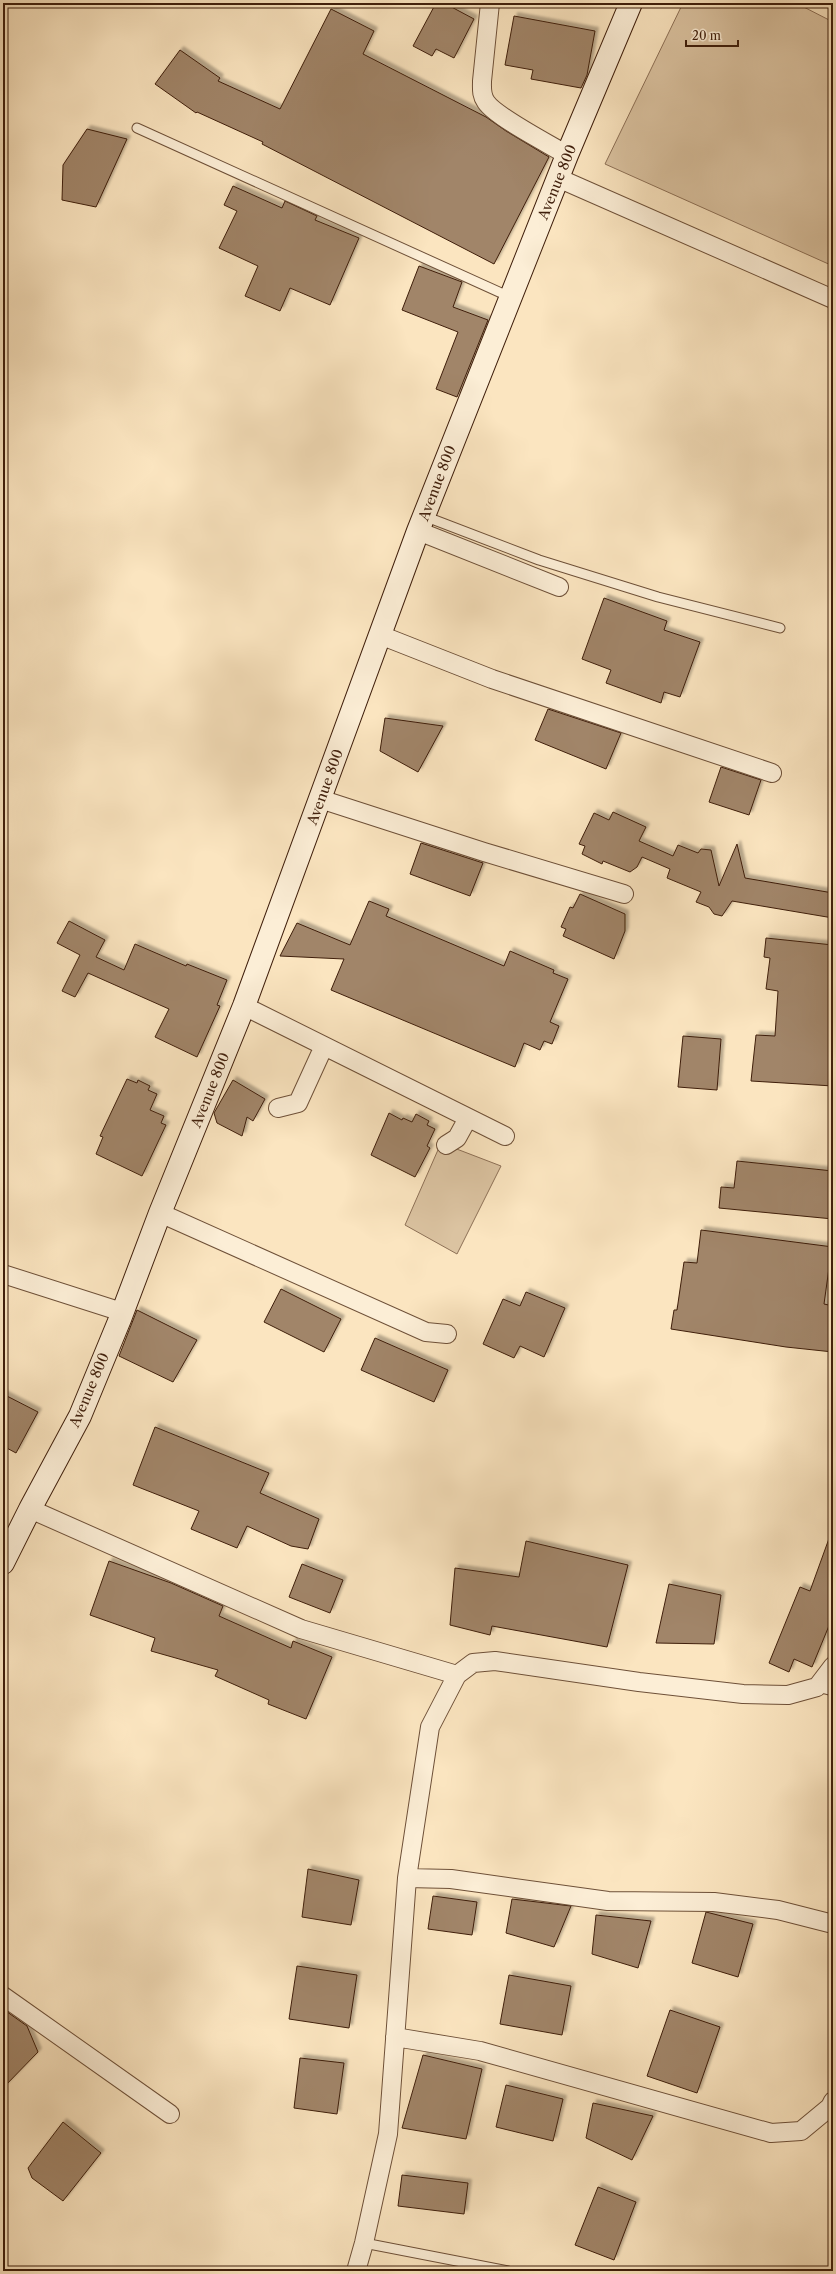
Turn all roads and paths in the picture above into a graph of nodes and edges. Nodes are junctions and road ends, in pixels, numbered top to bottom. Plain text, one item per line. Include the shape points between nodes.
1 (490, 3) edge
2 (631, 3) edge
3 (137, 128) dead end
4 (567, 155) junction
5 (558, 178) junction
6 (510, 297) junction
7 (833, 299) edge
8 (421, 524) junction
9 (559, 587) dead end
10 (780, 628) dead end
11 (380, 635) junction
12 (772, 773) dead end
13 (320, 799) junction
14 (624, 894) dead end
15 (244, 1006) junction
16 (324, 1046) junction
17 (278, 1108) dead end
18 (468, 1118) junction
19 (505, 1136) dead end
20 (446, 1145) dead end
21 (160, 1213) junction
22 (3, 1274) edge
23 (122, 1312) junction
24 (447, 1334) dead end
25 (30, 1508) junction
26 (4, 1559) edge
27 (833, 1666) edge
28 (457, 1675) junction
29 (825, 1689) edge
30 (407, 1878) junction
31 (833, 1924) edge
32 (3, 1996) edge
33 (395, 2037) junction
34 (833, 2101) edge
35 (170, 2114) dead end
36 (364, 2243) junction
37 (356, 2271) edge
38 (508, 2271) edge

1 - 4 street via 482,81 485,101 501,115
2 - 4 main road, Avenue 800
3 - 6 lane
4 - 5 main road, Avenue 800
5 - 6 main road, Avenue 800
5 - 7 street
6 - 8 main road, Avenue 800
8 - 9 street
8 - 10 lane via 658,598
8 - 11 main road, Avenue 800
11 - 12 street via 492,679
11 - 13 main road, Avenue 800
13 - 14 street
13 - 15 main road, Avenue 800
15 - 16 street
15 - 21 main road, Avenue 800
16 - 17 street via 298,1103
16 - 18 street
18 - 19 street
18 - 20 street via 457,1138
21 - 23 main road, Avenue 800
21 - 24 street via 426,1332
22 - 23 street
23 - 25 main road, Avenue 800 via 80,1416
25 - 26 main road, Avenue 800
25 - 28 street via 300,1630
27 - 29 street
28 - 29 street via 473,1664 495,1661 744,1694 788,1695
28 - 30 street via 430,1727
30 - 31 street via 451,1879 608,1901 714,1902 778,1910
30 - 33 street
32 - 35 street
33 - 34 street via 480,2051 771,2133 802,2131 830,2107
33 - 36 street via 388,2134
36 - 37 street
36 - 38 lane

